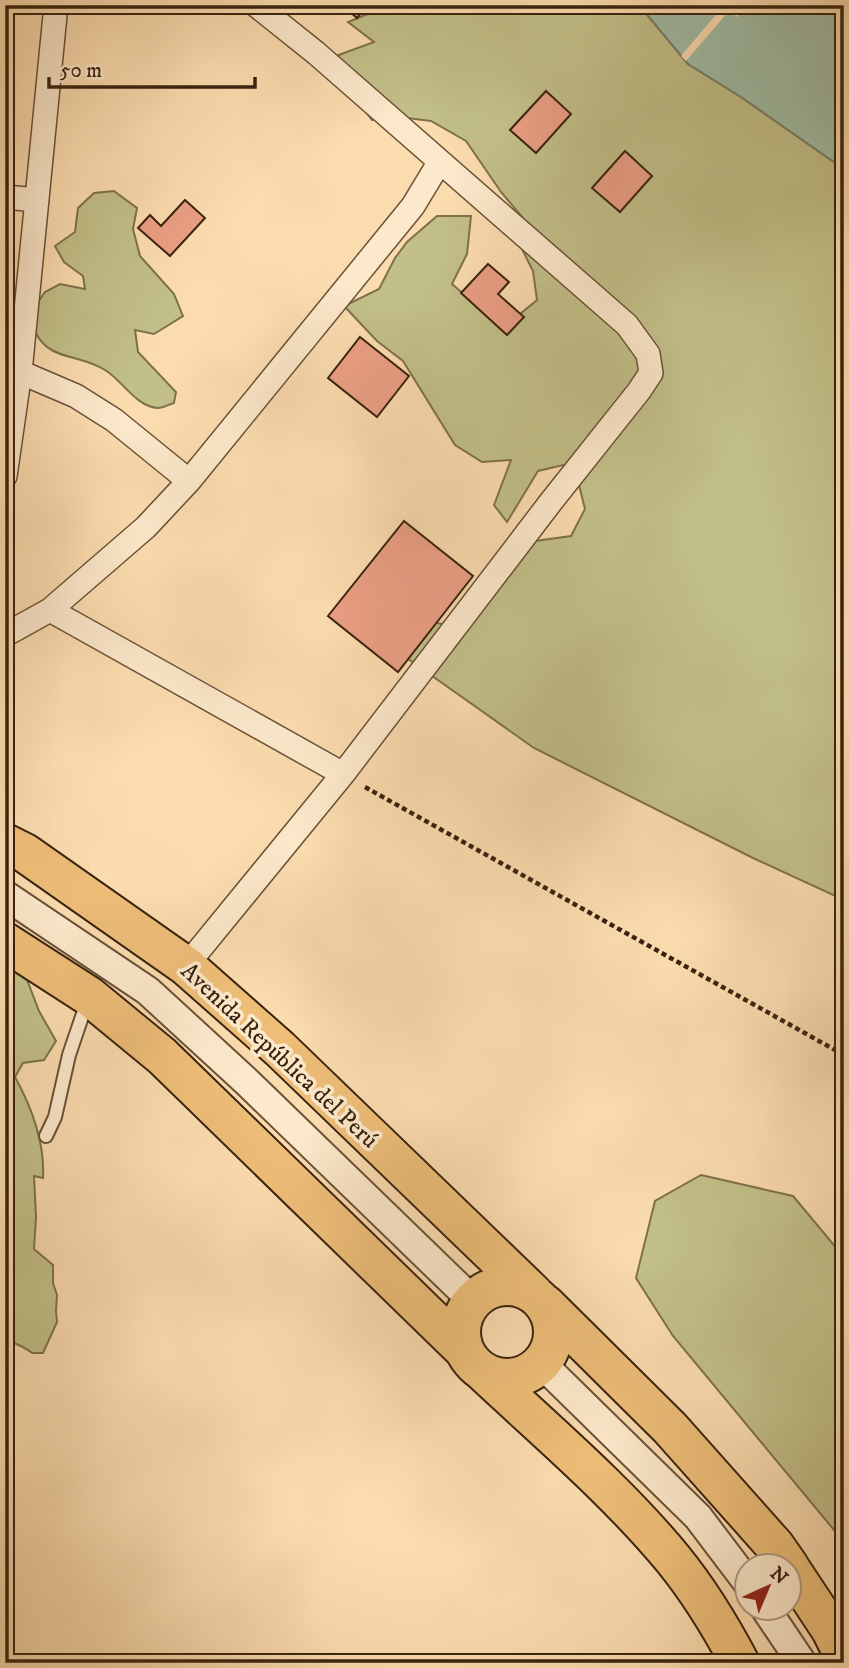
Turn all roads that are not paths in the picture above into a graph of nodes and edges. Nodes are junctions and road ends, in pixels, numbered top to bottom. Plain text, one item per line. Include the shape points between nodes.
1 (57, 5) edge
2 (256, 5) edge
3 (439, 163) junction
4 (5, 197) edge
5 (37, 200) junction
6 (20, 372) junction
7 (5, 476) edge
8 (189, 481) junction
9 (50, 610) junction
10 (5, 635) edge
11 (343, 774) junction
12 (5, 843) edge
13 (5, 895) edge
14 (5, 942) edge
15 (186, 966) junction
16 (89, 996) junction
17 (46, 1136) dead end
18 (539, 1299) junction
19 (473, 1301) junction
20 (473, 1361) junction
21 (542, 1364) junction
22 (779, 1552) edge
23 (734, 1565) edge
24 (804, 1590) edge
25 (774, 1622) edge
26 (844, 1656) edge
27 (740, 1663) edge
28 (802, 1663) edge

1 - 5 street
2 - 3 street
3 - 8 street via 413,206
3 - 11 street via 627,325 649,354 651,373
4 - 5 street
5 - 6 street
6 - 7 street
6 - 8 street via 76,396 114,420
8 - 9 street via 146,527
9 - 10 street
9 - 11 street
11 - 15 street
12 - 15 highway, Avenida República del Perú
13 - 19 street via 148,992
14 - 16 highway
15 - 18 highway, Avenida República del Perú via 280,1049
16 - 17 lane
16 - 20 highway via 162,1056
18 - 19 highway via 509,1286 495,1287
18 - 21 highway via 554,1328
18 - 22 highway, Avenida República del Perú via 670,1428
19 - 20 highway via 461,1325 461,1338
20 - 21 highway via 494,1376 520,1377
20 - 27 highway via 623,1503 674,1560
21 - 23 street via 698,1517
24 - 26 highway, Avenida República del Perú
25 - 28 street

